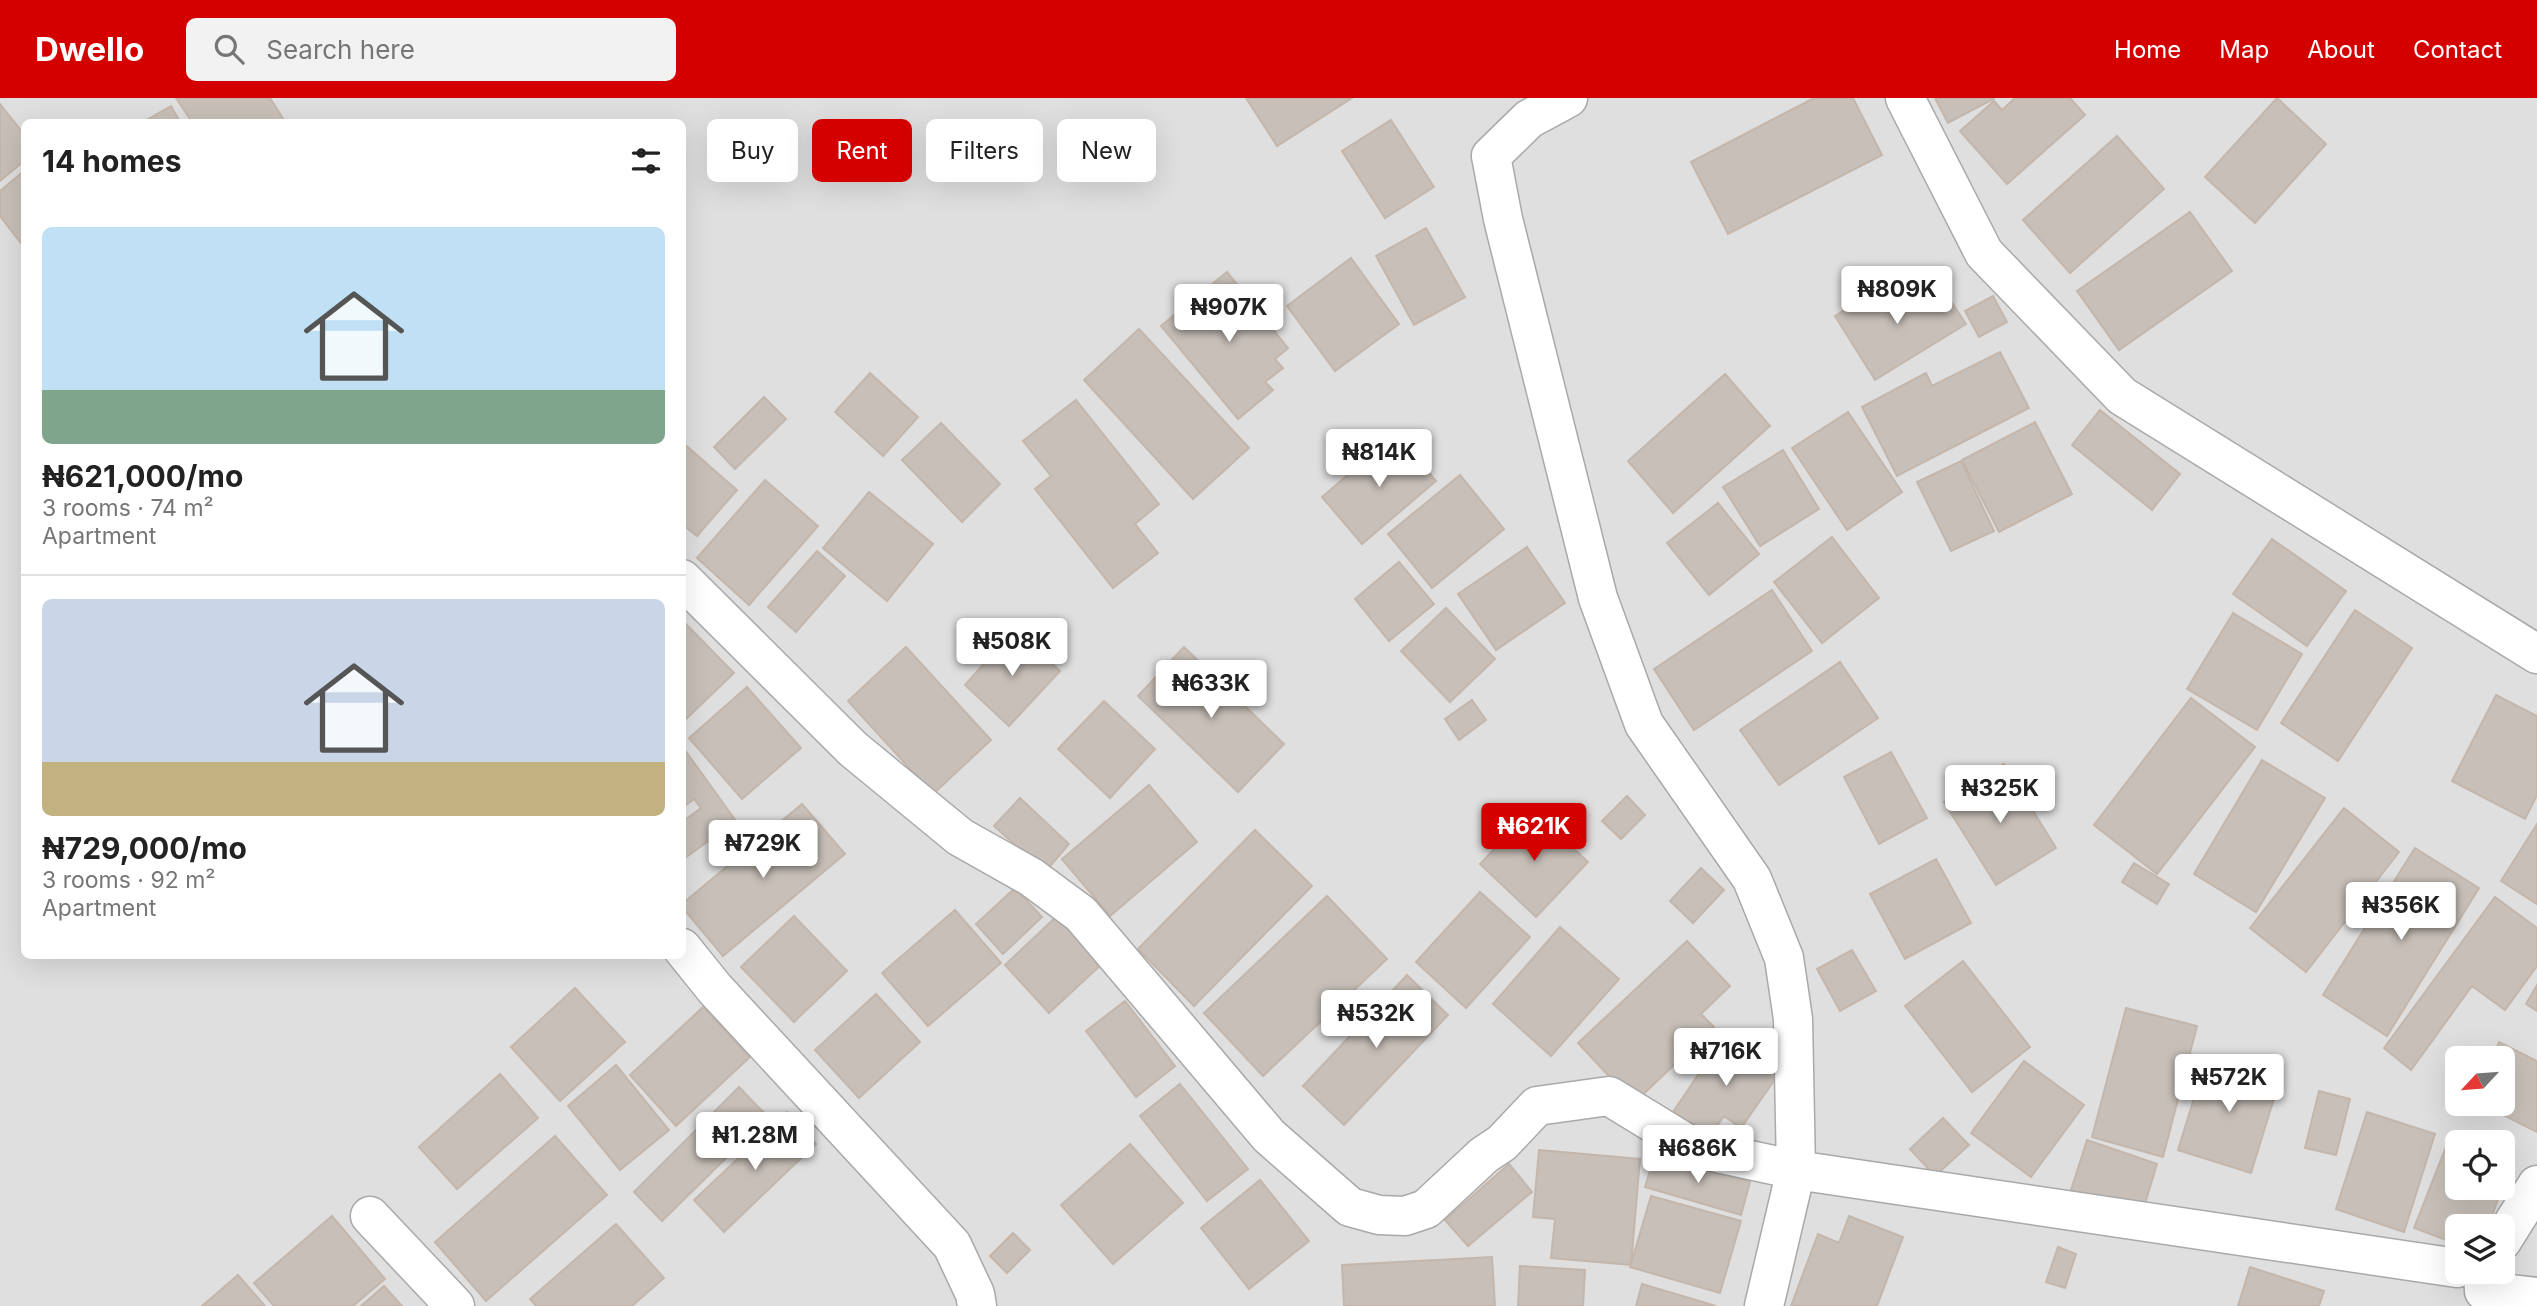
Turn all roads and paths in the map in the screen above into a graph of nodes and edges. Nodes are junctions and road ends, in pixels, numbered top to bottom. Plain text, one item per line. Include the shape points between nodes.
1 (1568, 98) edge
2 (1905, 98) edge
3 (686, 583) edge
4 (2537, 654) edge
5 (686, 953) edge
6 (1796, 1170) junction
7 (2537, 1185) edge
8 (370, 1216) dead end
9 (2515, 1220) edge
10 (2445, 1266) edge
11 (2537, 1297) edge
12 (455, 1306) edge
13 (977, 1306) edge
14 (1764, 1306) edge
15 (2465, 1306) edge

1 - 6 street via 1529,119 1491,156 1503,219 1598,598 1644,724 1752,879 1784,958 1793,1019
2 - 4 street via 1984,253 2122,396
3 - 6 street via 853,749 960,837 1031,877 1081,914 1269,1136 1350,1207 1405,1216 1426,1209 1537,1106 1609,1096 1694,1148
5 - 13 street via 952,1245
6 - 10 street
6 - 14 street
7 - 9 street
8 - 12 street
11 - 15 street via 2484,1291 2483,1272

